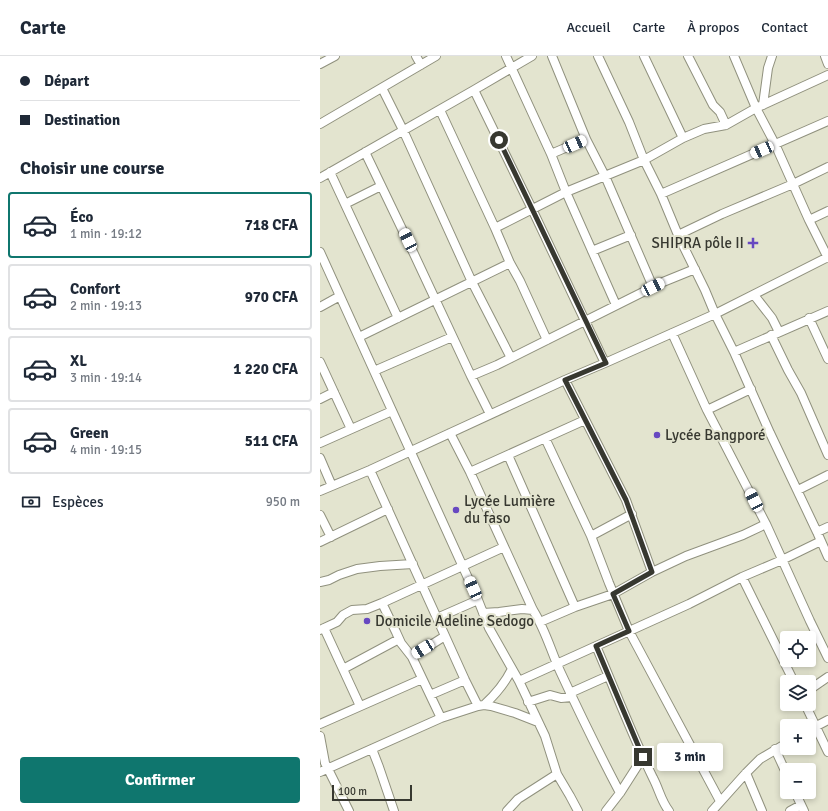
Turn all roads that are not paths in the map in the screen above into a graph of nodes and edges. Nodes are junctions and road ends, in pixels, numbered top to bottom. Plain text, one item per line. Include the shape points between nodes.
1 (335, 56) edge
2 (416, 56) edge
3 (436, 56) edge
4 (506, 56) edge
5 (532, 56) edge
6 (552, 56) edge
7 (598, 56) edge
8 (644, 56) edge
9 (688, 56) edge
10 (734, 56) edge
11 (772, 56) edge
12 (825, 56) edge
13 (320, 64) edge
14 (828, 64) edge
15 (421, 65) junction
16 (511, 68) junction
17 (828, 75) edge
18 (382, 88) junction
19 (474, 90) junction
20 (760, 106) junction
21 (440, 110) junction
22 (828, 121) edge
23 (320, 124) edge
24 (726, 125) junction
25 (403, 130) junction
26 (683, 138) junction
27 (586, 139) junction
28 (775, 144) junction
29 (365, 152) junction
30 (551, 154) junction
31 (644, 160) junction
32 (828, 167) edge
33 (330, 172) junction
34 (605, 176) junction
35 (320, 178) edge
36 (793, 184) junction
37 (381, 186) junction
38 (566, 192) junction
39 (661, 194) junction
40 (345, 204) junction
41 (532, 209) junction
42 (828, 211) edge
43 (809, 220) junction
44 (495, 228) junction
45 (631, 235) junction
46 (678, 235) junction
47 (592, 251) junction
48 (320, 252) edge
49 (828, 258) edge
50 (510, 264) junction
51 (695, 269) junction
52 (472, 282) junction
53 (653, 287) junction
54 (754, 295) junction
55 (340, 296) junction
56 (435, 300) junction
57 (616, 305) junction
58 (320, 307) edge
59 (828, 311) edge
60 (715, 314) junction
61 (398, 318) junction
62 (809, 318) junction
63 (585, 321) junction
64 (779, 332) junction
65 (672, 333) junction
66 (771, 335) junction
67 (358, 337) junction
68 (452, 337) junction
69 (547, 340) junction
70 (734, 352) junction
71 (511, 358) junction
72 (828, 359) edge
73 (320, 362) edge
74 (606, 363) junction
75 (374, 371) junction
76 (471, 376) junction
77 (565, 380) junction
78 (751, 389) junction
79 (334, 392) junction
80 (320, 399) edge
81 (707, 410) junction
82 (392, 411) junction
83 (490, 414) junction
84 (585, 420) junction
85 (351, 429) junction
86 (450, 433) junction
87 (545, 438) junction
88 (320, 443) edge
89 (410, 451) junction
90 (508, 455) junction
91 (828, 455) edge
92 (320, 458) edge
93 (370, 470) junction
94 (470, 472) junction
95 (828, 475) edge
96 (332, 486) junction
97 (798, 490) junction
98 (320, 491) edge
99 (388, 509) junction
100 (632, 514) junction
101 (320, 515) edge
102 (766, 524) junction
103 (828, 527) edge
104 (817, 532) junction
105 (590, 536) junction
106 (330, 538) junction
107 (821, 541) junction
108 (320, 542) edge
109 (504, 547) junction
110 (828, 557) edge
111 (782, 560) junction
112 (413, 564) junction
113 (462, 566) junction
114 (652, 572) junction
115 (742, 577) junction
116 (320, 582) edge
117 (422, 584) junction
118 (613, 594) junction
119 (478, 600) junction
120 (382, 602) junction
121 (575, 607) junction
122 (533, 610) junction
123 (483, 613) junction
124 (437, 618) junction
125 (540, 622) junction
126 (322, 629) edge
127 (629, 631) junction
128 (445, 636) junction
129 (399, 639) junction
130 (596, 646) junction
131 (412, 657) junction
132 (828, 658) edge
133 (557, 664) junction
134 (343, 669) junction
135 (512, 669) junction
136 (791, 675) edge
137 (608, 676) junction
138 (828, 676) edge
139 (422, 679) junction
140 (465, 680) junction
141 (519, 681) junction
142 (816, 685) edge
143 (430, 695) junction
144 (571, 695) junction
145 (528, 702) junction
146 (481, 705) junction
147 (360, 706) junction
148 (441, 718) junction
149 (828, 720) edge
150 (538, 722) junction
151 (320, 724) edge
152 (816, 726) edge
153 (816, 733) edge
154 (320, 736) edge
155 (780, 747) edge
156 (372, 749) junction
157 (775, 750) junction
158 (828, 752) edge
159 (643, 757) junction
160 (781, 763) edge
161 (324, 771) edge
162 (746, 773) junction
163 (557, 774) junction
164 (620, 793) junction
165 (720, 801) junction
166 (802, 808) edge
167 (350, 811) edge
168 (394, 811) edge
169 (507, 811) edge
170 (578, 811) edge
171 (606, 811) edge
172 (669, 811) edge
173 (712, 811) edge
174 (762, 811) edge
175 (790, 811) edge

1 - 13 street
2 - 15 street
3 - 15 street
4 - 16 street
5 - 16 street
6 - 27 street
7 - 31 street
8 - 26 street
9 - 24 street
10 - 20 street
11 - 20 street
12 - 14 street
15 - 18 street
16 - 19 street
16 - 30 street
17 - 20 street
18 - 23 street
18 - 25 street
19 - 21 street
19 - 41 street
20 - 24 street
20 - 28 street
21 - 25 street
21 - 44 street
22 - 28 street
24 - 26 street via 704,129
25 - 29 street
25 - 52 street
26 - 31 street
27 - 30 street
27 - 34 street
28 - 36 street
28 - 39 street
29 - 33 street
29 - 37 street
30 - 38 street
31 - 34 street
31 - 39 street
32 - 36 street
33 - 35 street
33 - 40 street
34 - 38 street
34 - 45 street
36 - 43 street
36 - 46 street
37 - 40 street
37 - 56 street
38 - 41 street
38 - 47 street
39 - 46 street
40 - 61 street
41 - 44 street
41 - 63 street
42 - 43 street
43 - 49 street
44 - 50 street
45 - 47 street
45 - 53 street
46 - 51 street
47 - 57 street
48 - 55 street
49 - 54 street
50 - 52 street
50 - 69 street
51 - 53 street
51 - 60 street
52 - 56 street
52 - 71 street
53 - 57 street
54 - 60 street
54 - 64 street via 772,318
55 - 58 street
55 - 67 street
56 - 61 street
56 - 68 street
57 - 63 street
59 - 62 street
60 - 65 street
60 - 70 street
61 - 67 street
62 - 64 street
62 - 72 street
63 - 69 street
63 - 74 street
64 - 66 street
65 - 74 street
65 - 81 street
66 - 70 street
66 - 91 street
67 - 75 street
68 - 75 street
68 - 76 street
69 - 71 street
70 - 78 street
71 - 76 street
73 - 79 street
74 - 77 street
75 - 82 street
76 - 83 street
77 - 83 street
77 - 84 street
78 - 81 street
78 - 97 street
79 - 80 street
79 - 85 street
81 - 102 street
82 - 85 street
82 - 89 street
83 - 86 street
84 - 87 street
84 - 100 street
85 - 88 street
86 - 89 street
86 - 94 street
87 - 90 street
87 - 105 street
89 - 93 street
89 - 113 street
90 - 94 street
90 - 121 street
92 - 96 street
93 - 96 street
93 - 99 street
94 - 109 street
95 - 97 street
96 - 98 street
97 - 104 street
99 - 106 street
99 - 112 street
100 - 105 street
100 - 114 street
101 - 106 street
102 - 111 street
102 - 114 street
103 - 104 street
104 - 107 street
105 - 118 street
106 - 108 street
107 - 110 street
107 - 111 street
109 - 113 street
109 - 122 street
111 - 115 street
111 - 132 street
112 - 116 street via 362,568
112 - 117 street
113 - 117 street
113 - 119 street
114 - 118 street
115 - 127 street
115 - 136 street
117 - 120 street
117 - 124 street
118 - 121 street
118 - 127 street
119 - 123 street
119 - 124 street
120 - 126 street via 367,609 352,610 343,615 338,622
120 - 129 street
121 - 125 street
122 - 123 street
122 - 125 street
123 - 135 street
124 - 128 street
125 - 133 street
126 - 134 street
127 - 130 street
127 - 165 street
128 - 131 street
128 - 140 street
129 - 131 street
129 - 134 street
130 - 133 street
130 - 137 street
131 - 139 street
133 - 141 street
133 - 144 street
134 - 147 street
135 - 141 street
135 - 146 street via 495,694
137 - 144 street
137 - 159 street
138 - 142 street
139 - 143 street
139 - 147 street
140 - 143 street
140 - 146 street
141 - 145 street
143 - 148 street
144 - 145 street via 561,698 550,695
144 - 164 street
145 - 150 street
146 - 148 street
146 - 150 street via 515,713
147 - 151 street
148 - 156 street
149 - 152 street
150 - 163 street
153 - 158 street
154 - 161 street
155 - 157 street
156 - 161 street
156 - 168 street
157 - 160 street
157 - 162 street
159 - 164 street
159 - 172 street
161 - 167 street
162 - 165 street
162 - 174 street
163 - 169 street via 518,799
163 - 170 street
164 - 171 street
165 - 173 street
166 - 175 street

